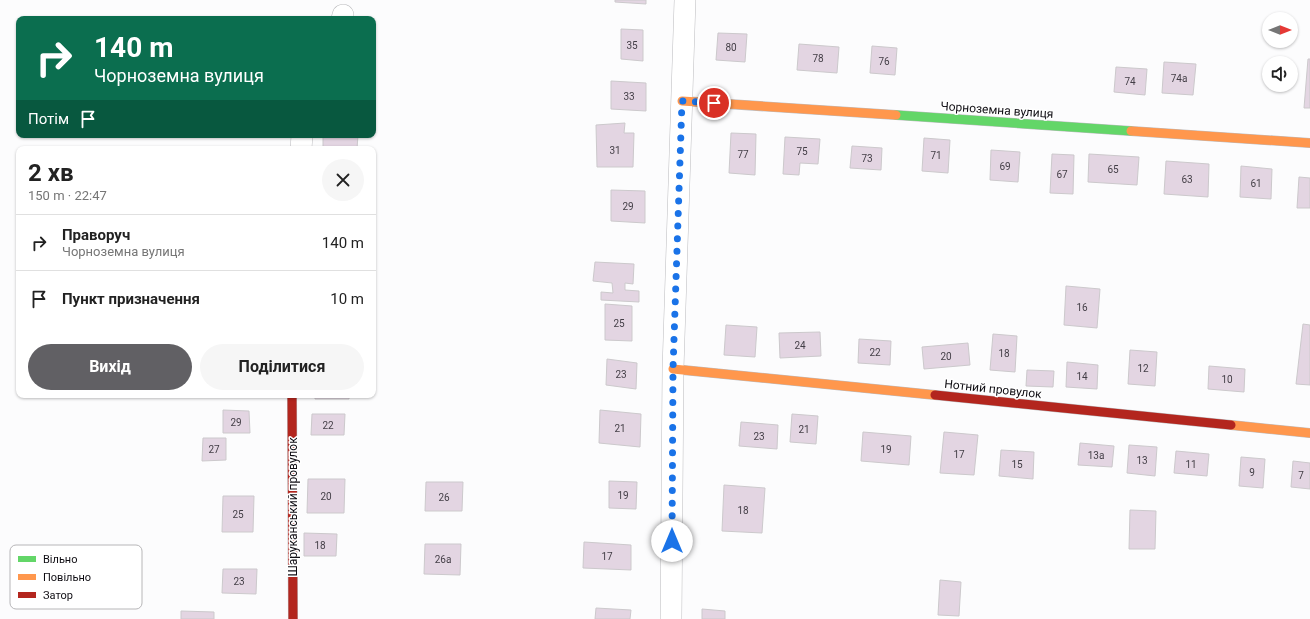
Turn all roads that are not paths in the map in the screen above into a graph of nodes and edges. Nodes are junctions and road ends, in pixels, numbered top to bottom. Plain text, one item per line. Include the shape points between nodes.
1 (685, 0) edge
2 (682, 101) junction
3 (1310, 142) edge
4 (673, 369) junction
5 (292, 398) edge
6 (1310, 433) edge
7 (293, 619) edge
8 (671, 619) edge

1 - 2 street
2 - 3 street, Чорноземна вулиця
2 - 4 street
4 - 6 street, Нотний провулок
4 - 8 street
5 - 7 street, Шаруканський провулок

